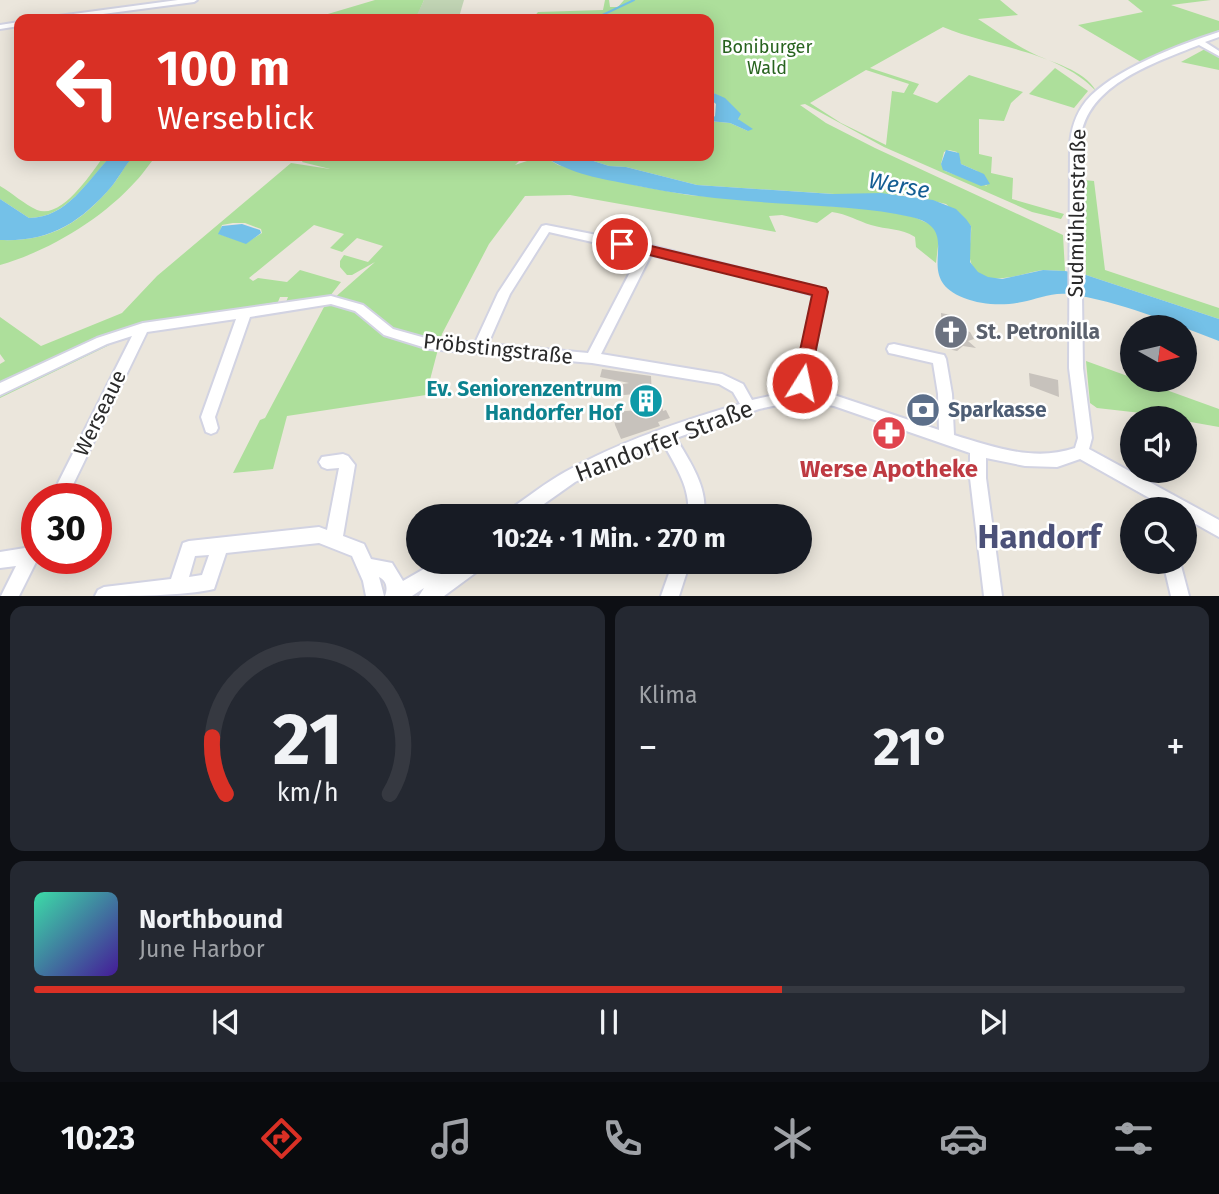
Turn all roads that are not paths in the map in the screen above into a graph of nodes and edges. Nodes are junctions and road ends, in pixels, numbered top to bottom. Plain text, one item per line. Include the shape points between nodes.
1 (194, 0) edge
2 (89, 14) edge
3 (1219, 34) edge
4 (1201, 43) junction
5 (1219, 54) edge
6 (648, 250) junction
7 (245, 312) junction
8 (143, 328) junction
9 (480, 347) junction
10 (894, 349) dead end
11 (592, 358) junction
12 (0, 389) edge
13 (803, 395) junction
14 (749, 407) junction
15 (211, 428) dead end
16 (667, 436) junction
17 (947, 440) junction
18 (978, 450) junction
19 (1081, 453) junction
20 (327, 462) dead end
21 (66, 483) edge
22 (1152, 497) edge
23 (539, 504) edge
24 (699, 504) edge
25 (1197, 516) edge
26 (1219, 529) edge
27 (334, 538) junction
28 (220, 546) junction
29 (21, 553) edge
30 (0, 560) edge
31 (367, 566) junction
32 (21, 574) edge
33 (432, 574) edge
34 (460, 574) edge
35 (677, 574) edge
36 (1175, 574) edge
37 (177, 587) junction
38 (396, 595) edge
39 (10, 596) edge
40 (104, 596) edge
41 (375, 596) edge
42 (428, 596) edge
43 (670, 596) edge
44 (993, 596) edge
45 (1180, 596) edge

1 - 2 street
3 - 4 street, Sudmühlenstraße
4 - 5 street
4 - 19 street, Sudmühlenstraße via 1118,80 1098,94 1083,112 1075,138 1076,368 1085,438
6 - 9 street via 546,228 504,293
6 - 11 street
6 - 13 street via 820,292
7 - 8 street, Pröbstingstraße
7 - 9 street, Pröbstingstraße via 331,300 359,308 389,332 408,340
7 - 15 street via 208,417
8 - 12 street, Pröbstingstraße via 102,341
8 - 21 street, Werseaue
9 - 11 street, Pröbstingstraße
10 - 17 street via 939,359
11 - 14 street, Pröbstingstraße via 722,379 738,388
13 - 14 street, Handorfer Straße
13 - 17 street, Handorfer Straße via 839,402
14 - 16 street, Handorfer Straße
16 - 23 street, Handorfer Straße via 570,477
16 - 24 street
17 - 18 street, Handorfer Straße
18 - 19 street, Handorfer Straße via 1054,462
18 - 44 street
19 - 22 street
20 - 27 street via 346,465
25 - 26 street
27 - 28 street via 319,535
27 - 31 street via 358,550
28 - 37 street via 208,583
28 - 37 street via 189,549
29 - 30 street
31 - 38 street via 386,569 395,582
31 - 41 street
32 - 39 street
33 - 38 street
34 - 42 street
35 - 43 street
36 - 45 street
37 - 40 street

